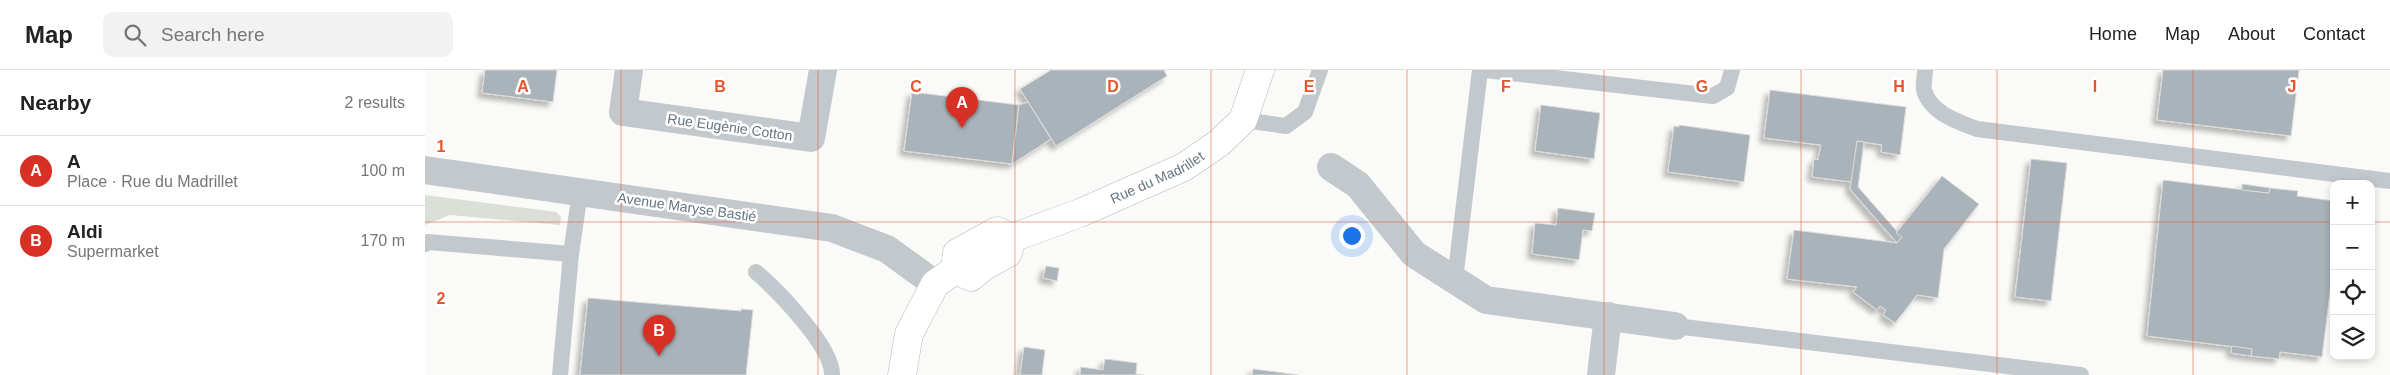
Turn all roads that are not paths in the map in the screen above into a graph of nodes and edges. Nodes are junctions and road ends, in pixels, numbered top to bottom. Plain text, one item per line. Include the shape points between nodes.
1 (629, 70) edge
2 (823, 70) edge
3 (1260, 70) edge
4 (1320, 70) edge
5 (1480, 70) edge
6 (1485, 70) edge
7 (1732, 70) edge
8 (1925, 70) edge
9 (1243, 120) junction
10 (1331, 167) dead end
11 (425, 170) edge
12 (2390, 180) edge
13 (580, 192) junction
14 (425, 244) edge
15 (571, 254) junction
16 (756, 272) dead end
17 (945, 277) junction
18 (1455, 280) junction
19 (1608, 316) junction
20 (1675, 326) joint
21 (561, 375) edge
22 (832, 375) edge
23 (902, 375) edge
24 (1601, 375) edge
25 (2081, 375) edge

1 - 2 street, Rue Eugènie Cotton via 623,112 811,138
3 - 9 street, Rue du Madrillet
4 - 9 lane via 1305,112 1286,126
5 - 18 lane
6 - 7 lane via 1713,96 1727,88
8 - 12 lane via 1925,90 1934,106 1951,118 1977,129
9 - 17 street, Rue du Madrillet via 1219,143 1184,167 1080,213 1012,238 997,231 971,244 957,253
10 - 18 street via 1358,185 1414,254
11 - 13 street, Avenue Maryse Bastié
13 - 15 lane
13 - 17 street, Avenue Maryse Bastié via 832,228 887,249
14 - 15 lane
15 - 21 lane
16 - 22 lane via 784,297 818,342 833,370
17 - 23 street, Rue du Madrillet via 909,334
18 - 19 street via 1486,300
19 - 20 street
19 - 24 street
20 - 25 lane

